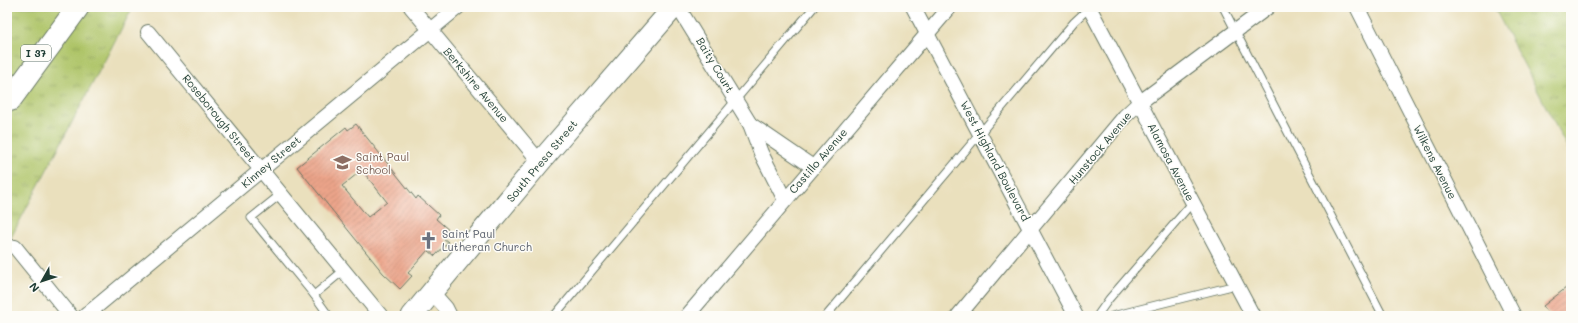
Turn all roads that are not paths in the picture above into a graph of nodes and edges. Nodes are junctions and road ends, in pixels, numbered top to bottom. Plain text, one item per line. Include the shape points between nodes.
1 (61, 7) edge
2 (78, 7) edge
3 (412, 7) edge
4 (458, 7) edge
5 (674, 7) edge
6 (678, 7) edge
7 (814, 7) edge
8 (913, 7) edge
9 (950, 7) edge
10 (1089, 7) edge
11 (1222, 7) edge
12 (1268, 7) edge
13 (1357, 7) edge
14 (430, 30) junction
15 (1235, 30) junction
16 (148, 32) dead end
17 (928, 34) junction
18 (736, 100) junction
19 (9, 102) edge
20 (1139, 103) junction
21 (750, 124) junction
22 (980, 133) junction
23 (540, 162) junction
24 (813, 167) junction
25 (261, 170) junction
26 (281, 194) junction
27 (785, 200) junction
28 (1193, 202) junction
29 (1031, 230) junction
30 (15, 247) dead end
31 (344, 270) junction
32 (1236, 285) junction
33 (431, 291) junction
34 (314, 295) junction
35 (72, 316) edge
36 (85, 316) edge
37 (329, 316) edge
38 (381, 316) edge
39 (412, 316) edge
40 (450, 316) edge
41 (554, 316) edge
42 (687, 316) edge
43 (826, 316) edge
44 (958, 316) edge
45 (1076, 316) edge
46 (1097, 316) edge
47 (1112, 316) edge
48 (1253, 316) edge
49 (1383, 316) edge
50 (1514, 316) edge

1 - 19 highway, I 37
2 - 19 highway
3 - 14 street, Berkshire Avenue
4 - 14 street, Kinney Street
5 - 23 main road, South Presa Street
6 - 18 street, Baity Court
7 - 18 lane
8 - 17 street, West Highland Boulevard
9 - 17 street, Castillo Avenue
10 - 20 street, Alamosa Avenue
10 - 22 lane
11 - 15 lane
12 - 15 street, Hunstock Avenue
13 - 50 street, Wilkens Avenue
14 - 23 street, Berkshire Avenue
14 - 25 street, Kinney Street
15 - 20 street, Hunstock Avenue
15 - 49 lane
16 - 25 street, Roseborough Street
17 - 22 street, West Highland Boulevard
17 - 24 street, Castillo Avenue
18 - 21 street, Baity Court
18 - 41 lane
20 - 28 street, Alamosa Avenue
20 - 29 street, Hunstock Avenue via 1125,116
21 - 24 street, Baity Court
21 - 27 street, Baity Court
22 - 29 street, West Highland Boulevard
22 - 43 lane
23 - 33 main road, South Presa Street
24 - 27 street, Castillo Avenue
25 - 26 street, Roseborough Street
25 - 36 street, Kinney Street
26 - 31 street, Roseborough Street
26 - 34 lane via 251,218
27 - 42 street, Castillo Avenue
28 - 32 street, Alamosa Avenue
28 - 46 lane
29 - 44 street, Hunstock Avenue
29 - 45 street, West Highland Boulevard
30 - 35 street
31 - 34 lane
31 - 38 street, Roseborough Street
32 - 47 lane
32 - 48 street, Alamosa Avenue
33 - 39 main road, South Presa Street
33 - 40 street
34 - 37 lane

